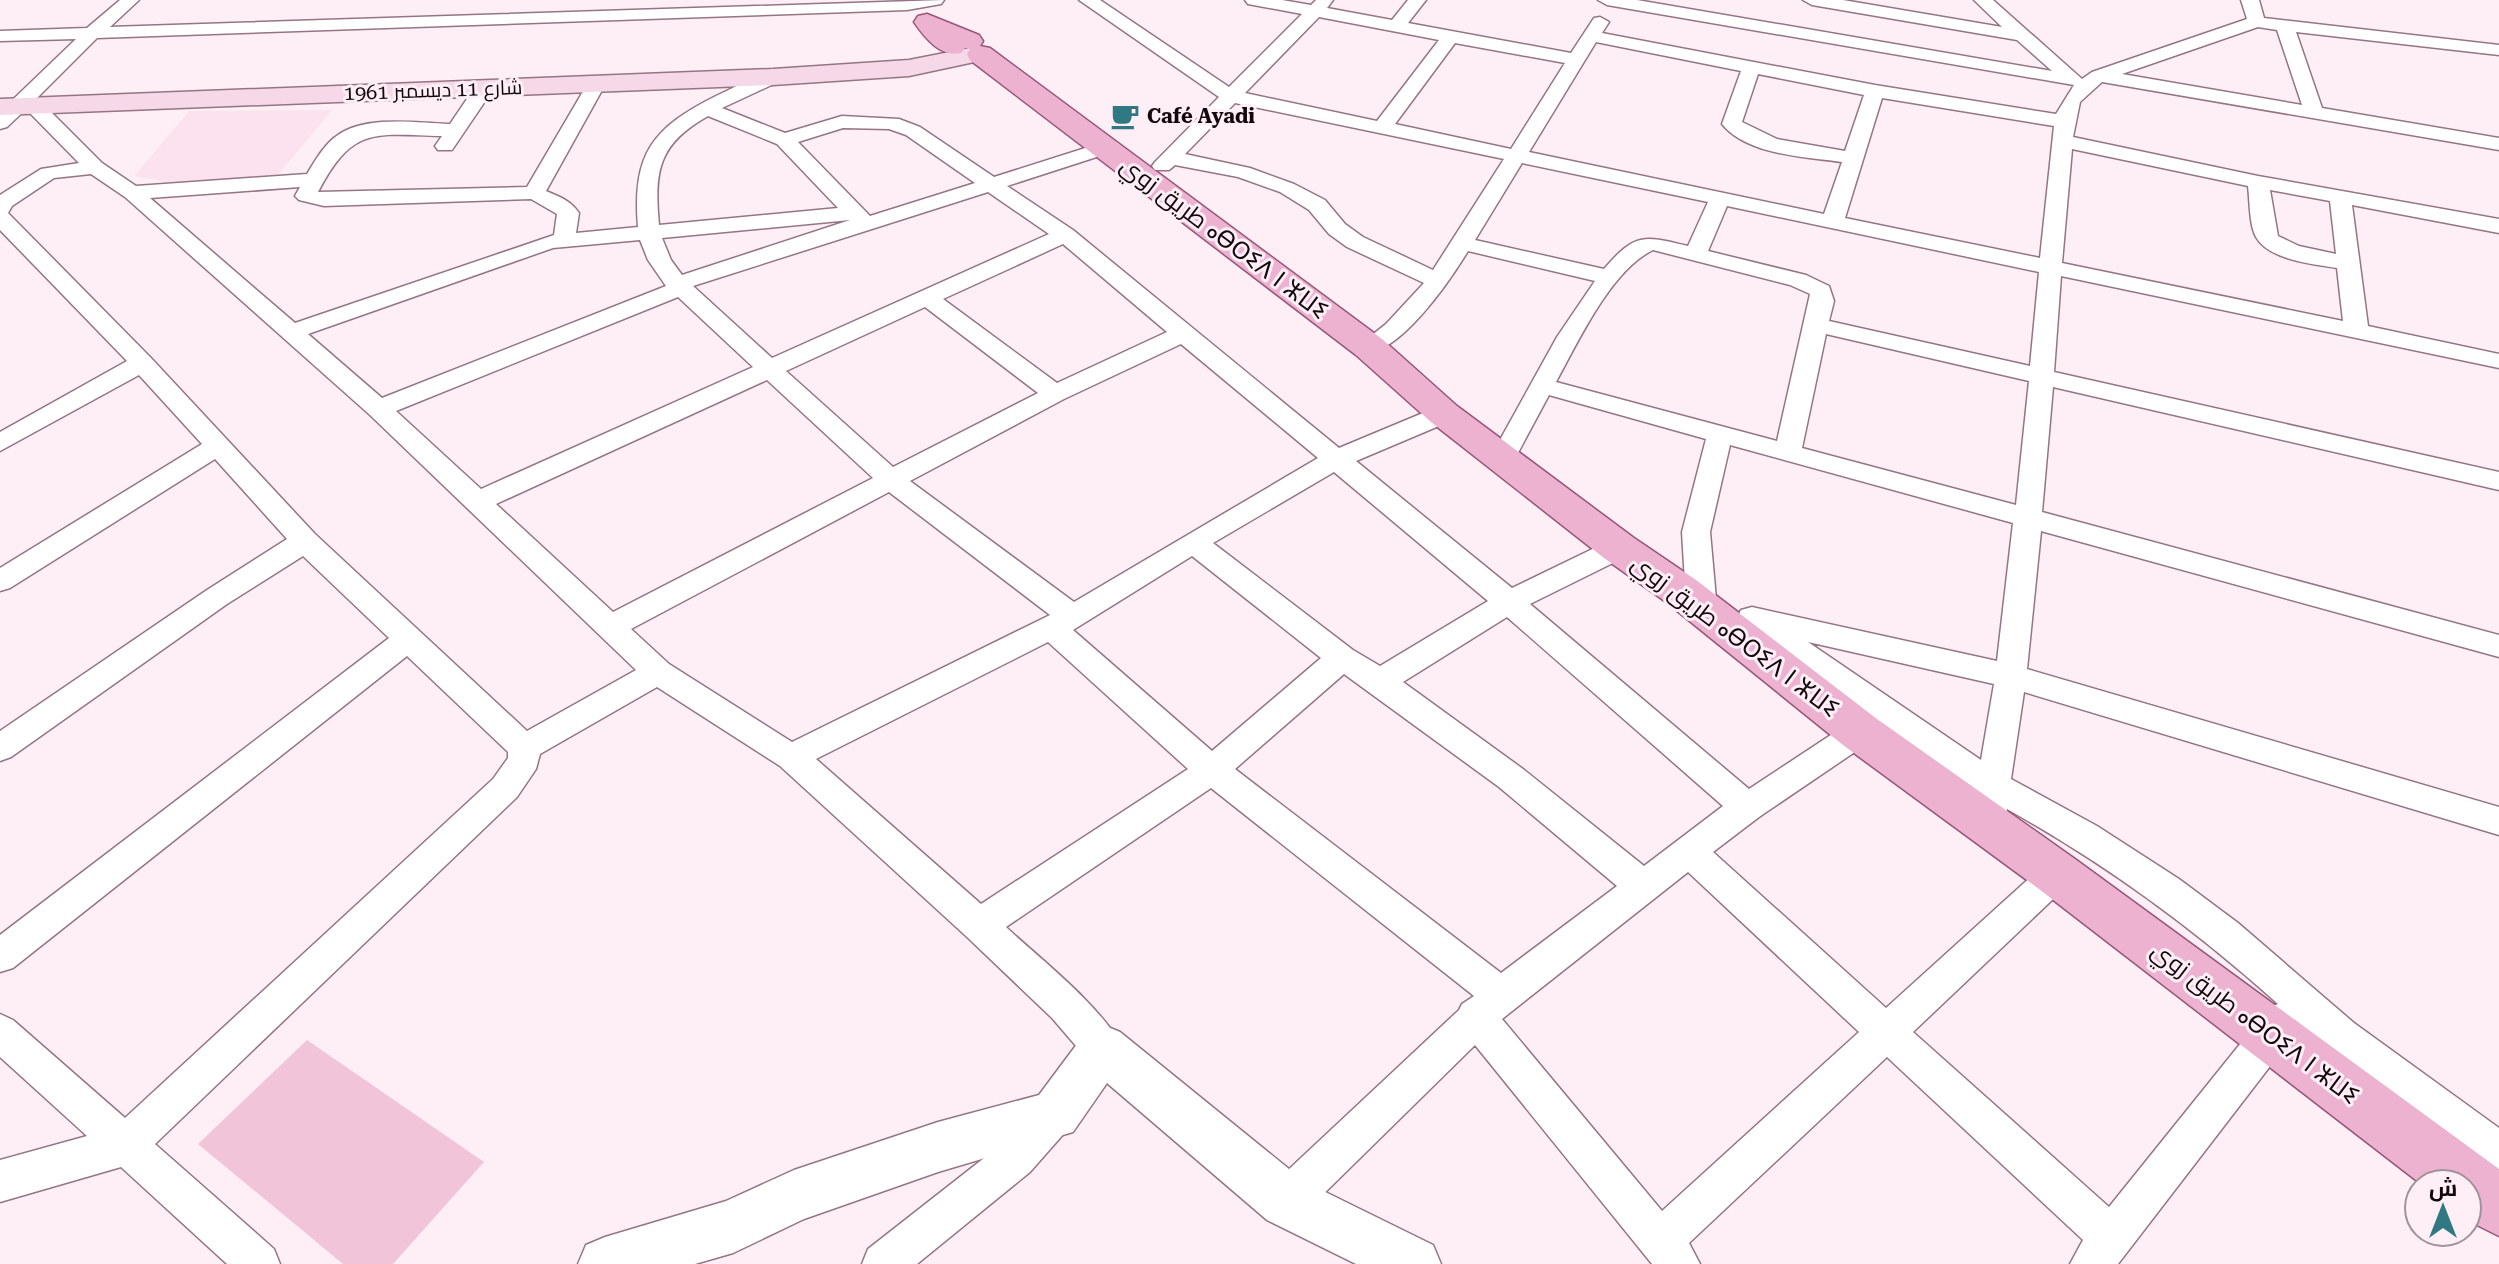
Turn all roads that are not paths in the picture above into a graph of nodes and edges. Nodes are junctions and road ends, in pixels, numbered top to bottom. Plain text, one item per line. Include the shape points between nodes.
1 (130, 0) edge
2 (1088, 0) edge
3 (1254, 0) edge
4 (1417, 0) edge
5 (1611, 0) edge
6 (1812, 0) edge
7 (1983, 0) edge
8 (2250, 0) edge
9 (1865, 4) edge
10 (1321, 5) edge
11 (917, 7) edge
12 (1698, 7) edge
13 (2257, 22) junction
14 (1397, 26) junction
15 (2285, 26) junction
16 (93, 32) junction
17 (2021, 35) junction
18 (0, 36) edge
19 (1591, 36) junction
20 (1450, 37) junction
21 (1852, 42) junction
22 (965, 49) junction
23 (2499, 50) edge
24 (1577, 60) junction
25 (1752, 66) junction
26 (773, 77) junction
27 (2083, 81) junction
28 (597, 83) junction
29 (484, 88) junction
30 (1875, 91) junction
31 (1230, 96) junction
32 (707, 109) junction
33 (12, 110) edge
34 (2314, 112) junction
35 (1382, 128) junction
36 (456, 130) junction
37 (2062, 131) junction
38 (784, 140) junction
39 (2499, 144) edge
40 (1105, 148) junction
41 (442, 150) dead end
42 (1517, 157) junction
43 (1853, 158) junction
44 (95, 167) junction
45 (1159, 168) junction
46 (48, 173) junction
47 (12, 175) dead end
48 (314, 180) junction
49 (2258, 182) junction
50 (993, 184) junction
51 (132, 193) junction
52 (534, 193) junction
53 (2340, 197) junction
54 (1720, 198) junction
55 (0, 209) edge
56 (0, 218) edge
57 (859, 218) junction
58 (1833, 220) junction
59 (2499, 226) edge
60 (647, 232) junction
61 (1065, 235) junction
62 (564, 240) junction
63 (1464, 244) junction
64 (1695, 254) junction
65 (2350, 264) junction
66 (2049, 265) junction
67 (1607, 277) junction
68 (1438, 281) junction
69 (679, 286) junction
70 (926, 297) junction
71 (1817, 325) junction
72 (2356, 329) junction
73 (291, 332) junction
74 (1182, 334) junction
75 (1369, 347) junction
76 (2499, 361) edge
77 (142, 363) junction
78 (768, 367) junction
79 (2042, 376) junction
80 (1543, 386) junction
81 (1055, 394) junction
82 (379, 409) junction
83 (1444, 414) junction
84 (1720, 433) junction
85 (0, 443) edge
86 (218, 446) junction
87 (1788, 451) junction
88 (1503, 458) junction
89 (1334, 460) junction
90 (890, 479) junction
91 (2499, 481) edge
92 (476, 502) junction
93 (2028, 518) junction
94 (305, 541) junction
95 (1193, 542) junction
96 (1619, 548) junction
97 (0, 581) edge
98 (1691, 595) junction
99 (1509, 602) junction
100 (1752, 618) junction
101 (1062, 623) junction
102 (611, 626) junction
103 (408, 639) junction
104 (2499, 646) edge
105 (1342, 658) junction
106 (658, 672) junction
107 (2011, 676) junction
108 (1380, 681) junction
109 (1860, 732) junction
110 (0, 748) edge
111 (524, 748) junction
112 (791, 757) junction
113 (1212, 770) junction
114 (1991, 805) junction
115 (1747, 807) junction
116 (2499, 821) edge
117 (1689, 852) junction
118 (2057, 874) junction
119 (1643, 886) junction
120 (979, 925) junction
121 (0, 956) edge
122 (2291, 990) junction
123 (1488, 1005) junction
124 (1886, 1031) junction
125 (0, 1032) edge
126 (2271, 1035) junction
127 (1103, 1048) junction
128 (1055, 1115) junction
129 (124, 1146) junction
130 (2499, 1152) edge
131 (0, 1181) edge
132 (1286, 1201) junction
133 (2499, 1206) edge
134 (733, 1226) junction
135 (2101, 1250) edge
136 (1670, 1252) edge
137 (259, 1264) edge
138 (605, 1264) edge
139 (687, 1264) edge
140 (883, 1264) edge
141 (1414, 1264) edge

1 - 16 street
2 - 31 street
3 - 10 street
4 - 14 street
5 - 12 street
5 - 19 street
6 - 9 street
7 - 17 street
8 - 13 street
9 - 17 street
9 - 21 street
10 - 14 street
10 - 31 street
11 - 16 street
11 - 22 main road, طريق زوي ⴰⴱⵔⵉⴷ ⵏ ⵣⵡⵉ
12 - 21 street
13 - 15 street
13 - 27 street
14 - 20 street
15 - 23 street
15 - 34 street
16 - 18 street
16 - 33 street
17 - 27 street
19 - 24 street
19 - 25 street
20 - 24 street
20 - 35 street
21 - 27 street
22 - 26 main road, شارع 11 ديسمبر 1961 via 909,68
22 - 40 main road, طريق زوي ⴰⴱⵔⵉⴷ ⵏ ⵣⵡⵉ
24 - 42 street
25 - 30 street
25 - 43 street via 1732,117 1739,132
26 - 28 main road, شارع 11 ديسمبر 1961
26 - 32 street
27 - 34 street
27 - 37 street
28 - 29 main road, شارع 11 ديسمبر 1961
28 - 52 street
29 - 33 main road, شارع 11 ديسمبر 1961
29 - 36 street
30 - 37 street
30 - 43 street
31 - 35 street
31 - 45 street
32 - 38 street
32 - 60 street via 658,146 649,169
33 - 44 street
34 - 39 street
35 - 42 street
36 - 41 street
36 - 48 street via 357,133 341,143
37 - 49 street
37 - 66 street
38 - 50 street via 842,122 892,123 913,131
38 - 57 street
40 - 45 main road, طريق زوي ⴰⴱⵔⵉⴷ ⵏ ⵣⵡⵉ
40 - 50 street
42 - 54 street
42 - 63 street
43 - 58 street
44 - 46 street
44 - 51 street
45 - 68 street via 1243,172 1287,188 1317,205 1355,242
45 - 75 main road, طريق زوي ⴰⴱⵔⵉⴷ ⵏ ⵣⵡⵉ
46 - 47 street
46 - 55 street
48 - 51 street
48 - 52 street via 306,196 324,200
49 - 53 street
49 - 65 street via 2269,241
50 - 57 street
50 - 61 street
51 - 73 street
52 - 62 street via 568,213
53 - 59 street
53 - 65 street
54 - 58 street
54 - 64 street
56 - 77 street
57 - 60 street
57 - 69 street
58 - 66 street
60 - 62 street
60 - 69 street
61 - 70 street
61 - 74 street
62 - 73 street via 535,245
63 - 67 street
63 - 68 street
64 - 67 street via 1644,244
64 - 71 street via 1819,288
65 - 72 street
66 - 72 street
66 - 79 street
67 - 80 street
68 - 75 street via 1394,329
69 - 78 street
69 - 82 street
70 - 78 street
70 - 81 street
71 - 79 street
71 - 87 street
72 - 76 street
73 - 82 street
74 - 81 street
74 - 89 street
75 - 83 main road, طريق زوي ⴰⴱⵔⵉⴷ ⵏ ⵣⵡⵉ
77 - 85 street
77 - 86 street
78 - 90 street
78 - 92 street
79 - 91 street
79 - 93 street
80 - 84 street
80 - 88 street
81 - 90 street
82 - 92 street
83 - 88 main road, طريق زوي ⴰⴱⵔⵉⴷ ⵏ ⵣⵡⵉ
83 - 89 street
84 - 87 street
84 - 98 street via 1696,532
86 - 94 street
86 - 97 street
87 - 93 street
88 - 96 main road, طريق زوي ⴰⴱⵔⵉⴷ ⵏ ⵣⵡⵉ
89 - 95 street
89 - 99 street
90 - 101 street
90 - 102 street
92 - 102 street
93 - 104 street
93 - 107 street
94 - 103 street
94 - 110 street
95 - 101 street
95 - 105 street
96 - 98 main road, طريق زوي ⴰⴱⵔⵉⴷ ⵏ ⵣⵡⵉ
96 - 99 street
98 - 100 street
98 - 109 main road, طريق زوي ⴰⴱⵔⵉⴷ ⵏ ⵣⵡⵉ
99 - 108 street
99 - 115 street
100 - 107 street
100 - 114 street
101 - 112 street
101 - 113 street
102 - 106 street
103 - 111 street
103 - 121 street
105 - 108 street
105 - 113 street
106 - 111 street
106 - 112 street
107 - 114 street
107 - 116 street
108 - 119 street via 1511,778
109 - 114 main road, طريق زوي ⴰⴱⵔⵉⴷ ⵏ ⵣⵡⵉ
109 - 115 street
111 - 129 street via 524,760 505,788
112 - 120 street
113 - 120 street
113 - 123 street
114 - 118 main road, طريق زوي ⴰⴱⵔⵉⴷ ⵏ ⵣⵡⵉ
114 - 122 street via 2085,836 2167,890
115 - 117 street
117 - 119 street
117 - 124 street
118 - 124 street
118 - 126 main road, طريق زوي ⴰⴱⵔⵉⴷ ⵏ ⵣⵡⵉ
119 - 123 street
120 - 127 street
122 - 126 street
122 - 130 street via 2341,1036
123 - 132 street
123 - 136 street
124 - 135 street
124 - 136 street
125 - 129 street
126 - 133 main road, طريق زوي ⴰⴱⵔⵉⴷ ⵏ ⵣⵡⵉ
126 - 135 street
127 - 128 street
127 - 132 street
128 - 134 street via 809,1191
128 - 140 street via 1016,1158
129 - 131 street
129 - 137 street
132 - 141 street
134 - 138 street
134 - 139 street

